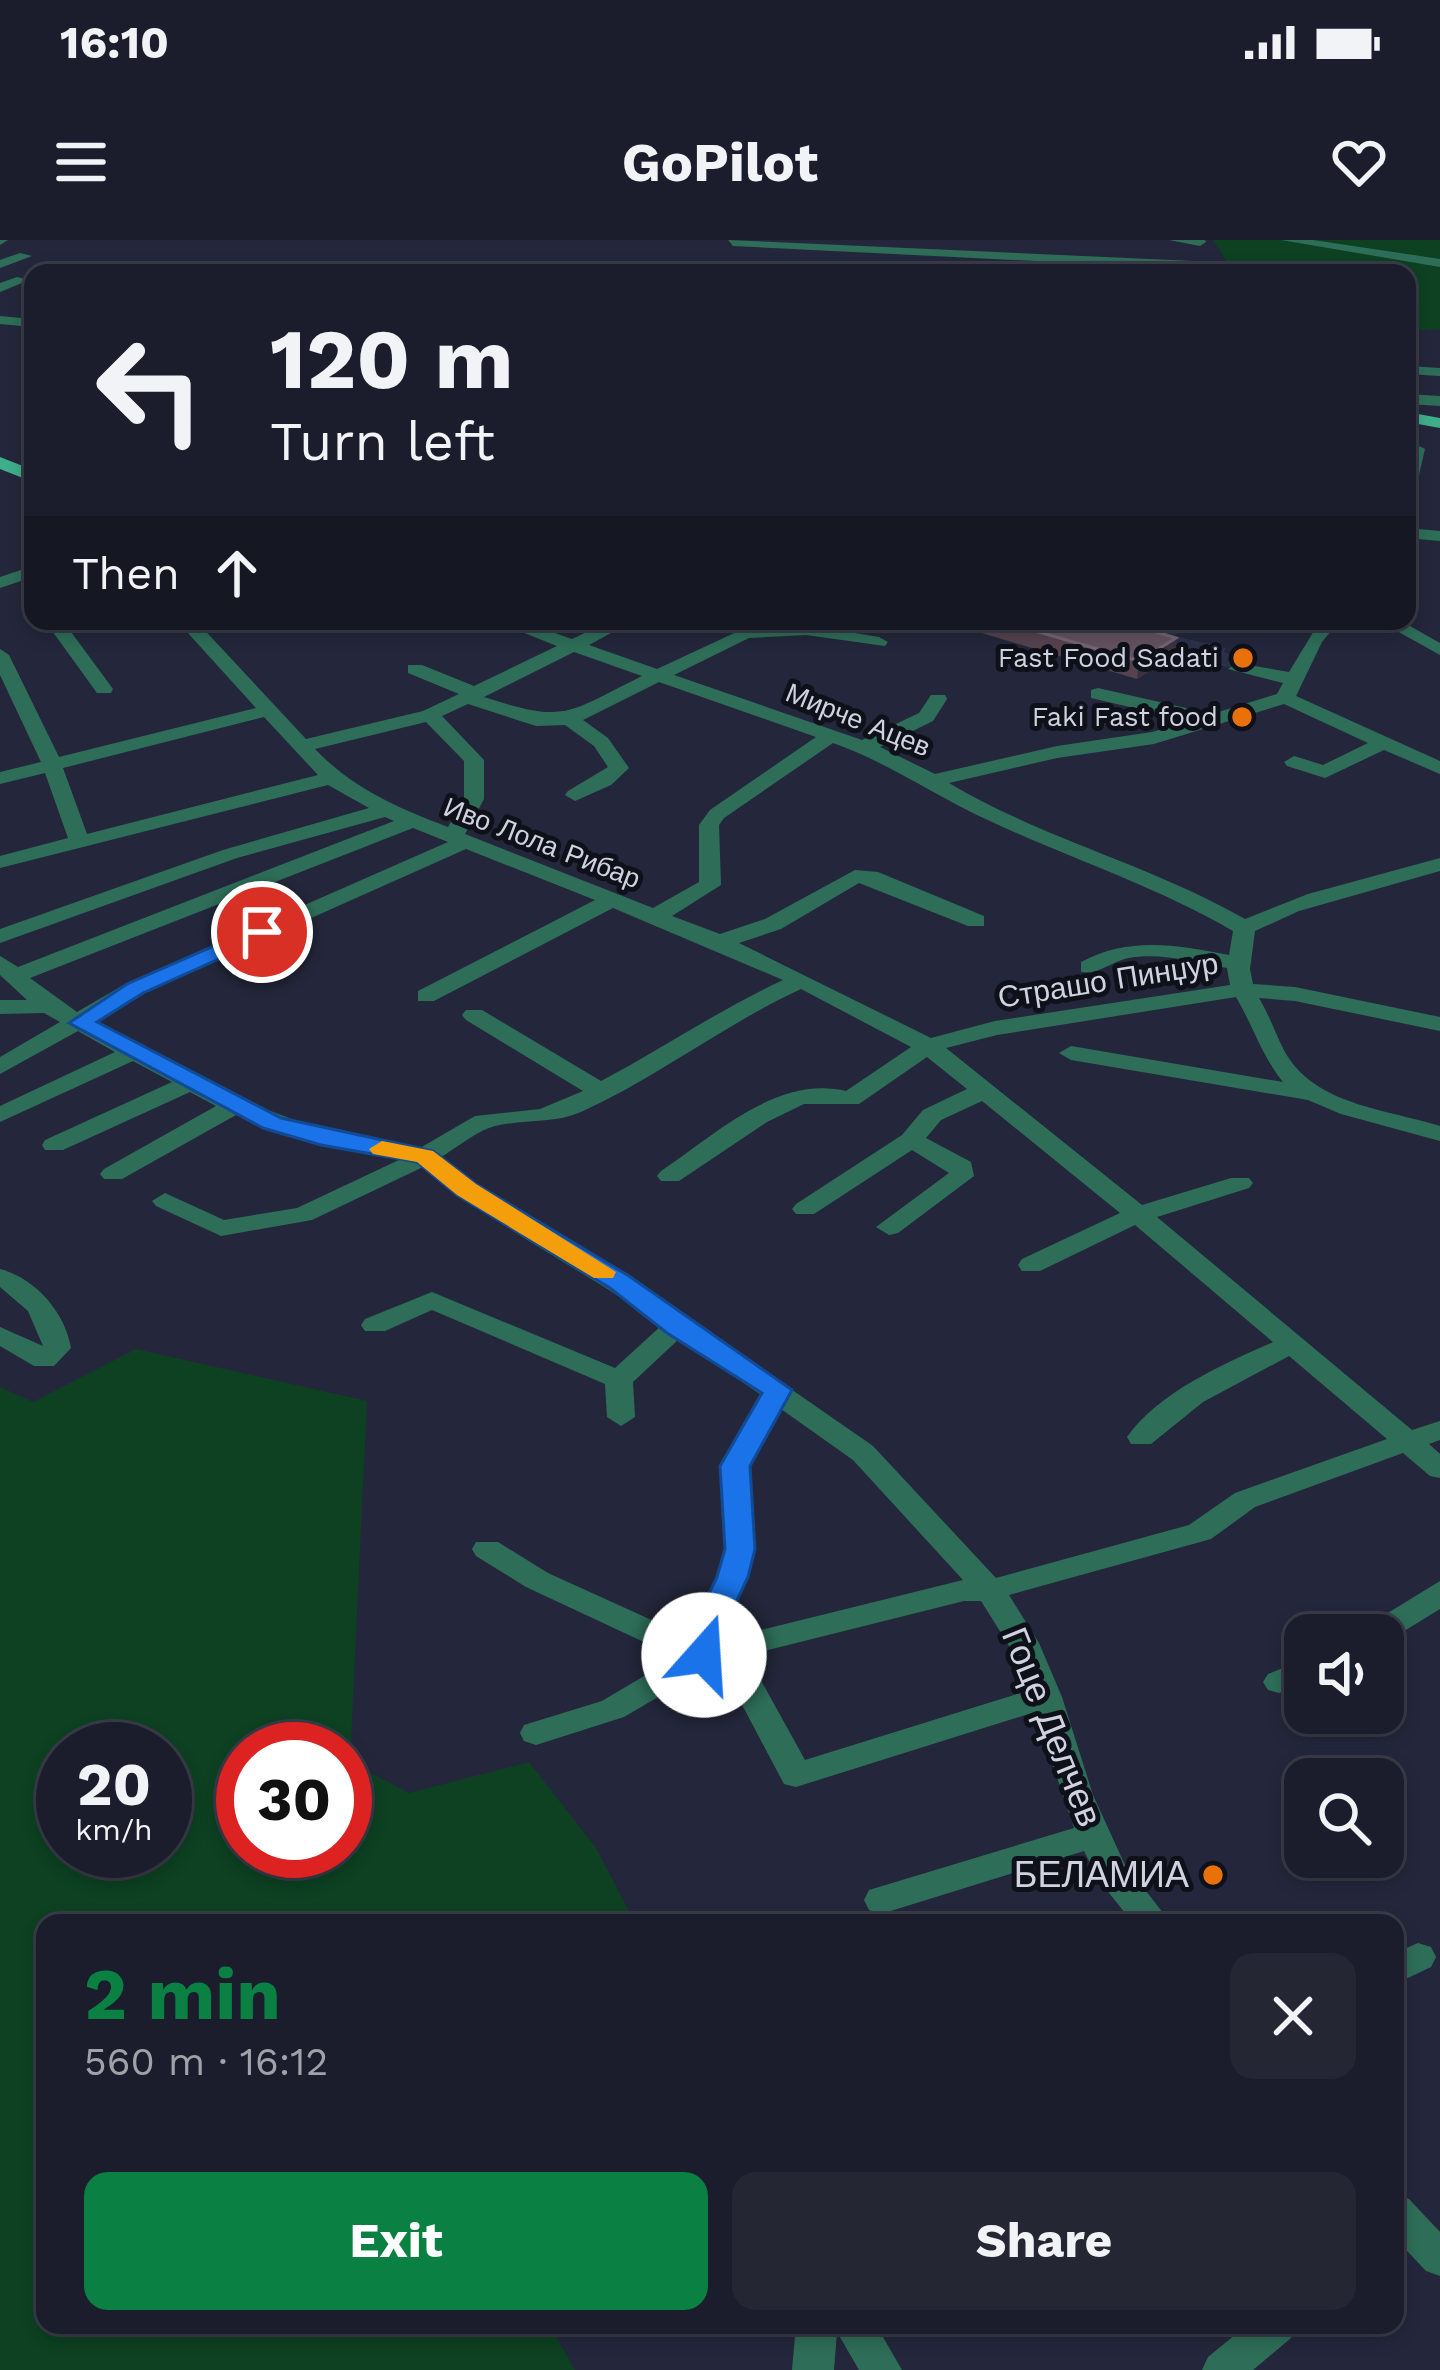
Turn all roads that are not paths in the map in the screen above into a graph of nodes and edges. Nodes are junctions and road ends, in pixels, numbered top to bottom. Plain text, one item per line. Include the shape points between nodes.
1 (1055, 240) edge
2 (1175, 240) edge
3 (1287, 240) edge
4 (1312, 240) edge
5 (734, 241) edge
6 (1200, 241) edge
7 (960, 246) edge
8 (894, 250) edge
9 (25, 256) dead end
10 (1050, 257) junction
11 (1440, 261) edge
12 (0, 264) edge
13 (708, 264) edge
14 (1047, 264) edge
15 (1140, 264) edge
16 (22, 280) dead end
17 (0, 288) edge
18 (61, 630) edge
19 (194, 630) edge
20 (531, 630) edge
21 (604, 630) edge
22 (1322, 630) edge
23 (1404, 630) edge
24 (879, 642) dead end
25 (574, 644) junction
26 (1440, 650) edge
27 (0, 655) edge
28 (415, 669) dead end
29 (1237, 669) dead end
30 (666, 675) junction
31 (104, 689) dead end
32 (1290, 689) junction
33 (1098, 694) dead end
34 (472, 696) junction
35 (938, 699) dead end
36 (267, 711) junction
37 (430, 715) junction
38 (569, 719) junction
39 (1216, 721) junction
40 (831, 736) junction
41 (1379, 745) junction
42 (299, 747) junction
43 (863, 747) junction
44 (1294, 762) dead end
45 (52, 764) junction
46 (1440, 767) edge
47 (0, 778) edge
48 (331, 778) junction
49 (935, 780) junction
50 (575, 795) dead end
51 (386, 810) junction
52 (411, 821) junction
53 (460, 838) junction
54 (80, 843) junction
55 (0, 862) edge
56 (1440, 864) edge
57 (152, 883) junction
58 (612, 900) junction
59 (184, 912) junction
60 (655, 916) junction
61 (976, 921) dead end
62 (1245, 928) junction
63 (0, 936) edge
64 (718, 942) junction
65 (229, 944) junction
66 (1237, 963) junction
67 (4, 966) edge
68 (1089, 968) dead end
69 (802, 980) junction
70 (1239, 990) junction
71 (425, 996) dead end
72 (48, 1006) junction
73 (0, 1007) edge
74 (474, 1015) dead end
75 (80, 1023) junction
76 (1440, 1024) edge
77 (928, 1046) junction
78 (136, 1051) junction
79 (1071, 1053) dead end
80 (0, 1067) edge
81 (190, 1083) junction
82 (601, 1092) junction
83 (981, 1092) junction
84 (1306, 1093) junction
85 (234, 1106) junction
86 (0, 1115) edge
87 (1440, 1134) edge
88 (911, 1140) junction
89 (54, 1145) dead end
90 (424, 1156) junction
91 (113, 1174) dead end
92 (670, 1177) dead end
93 (1240, 1183) dead end
94 (165, 1201) dead end
95 (805, 1209) dead end
96 (1138, 1214) junction
97 (890, 1226) dead end
98 (1031, 1265) dead end
99 (0, 1277) edge
100 (375, 1325) dead end
101 (676, 1327) junction
102 (0, 1335) edge
103 (1288, 1345) junction
104 (619, 1380) junction
105 (778, 1390) junction
106 (621, 1417) dead end
107 (1440, 1430) edge
108 (1141, 1437) dead end
109 (1407, 1442) junction
110 (1440, 1469) edge
111 (487, 1549) dead end
112 (990, 1590) junction
113 (1440, 1592) edge
114 (1404, 1620) edge
115 (704, 1655) junction
116 (1046, 1697) junction
117 (536, 1733) dead end
118 (1096, 1834) junction
119 (881, 1900) dead end
120 (1146, 1914) edge
121 (1404, 2225) edge
122 (1440, 2260) edge
123 (814, 2334) edge
124 (859, 2334) edge
125 (1266, 2334) edge
126 (813, 2370) edge
127 (881, 2370) edge
128 (1223, 2370) edge

1 - 10 street
2 - 6 street
3 - 11 street
4 - 11 street
5 - 8 street
5 - 13 street
7 - 8 street
7 - 10 street
9 - 12 street
10 - 14 street
10 - 15 street
16 - 17 street
18 - 31 street
19 - 36 street, Иво Лола Рибар
20 - 25 street, Мирче Ацев
21 - 25 street
22 - 32 street
23 - 26 street
24 - 30 street via 806,631 745,634
25 - 30 street, Мирче Ацев
25 - 34 street
27 - 45 street
28 - 34 street
29 - 32 street
30 - 38 street
30 - 40 street, Мирче Ацев
32 - 39 street
32 - 41 street
33 - 39 street
34 - 37 street
34 - 38 street via 536,720
35 - 43 street via 926,717
36 - 42 street, Иво Лола Рибар
36 - 45 street
37 - 42 street
37 - 53 street via 474,760 474,799
38 - 50 street via 620,767
39 - 49 street
40 - 43 street, Мирче Ацев
40 - 60 street via 717,814 709,824 710,885
41 - 44 street via 1325,772
41 - 46 street
42 - 48 street, Иво Лола Рибар
43 - 49 street, Мирче Ацев
45 - 47 street
45 - 54 street
48 - 51 street, Иво Лола Рибар
48 - 54 street
49 - 62 street, Мирче Ацев via 967,802 1196,898
51 - 52 street, Иво Лола Рибар
51 - 57 street
52 - 53 street, Иво Лола Рибар
52 - 59 street
53 - 58 street, Иво Лола Рибар
53 - 65 street
54 - 55 street
56 - 62 street via 1283,906
57 - 59 street
57 - 63 street
58 - 60 street, Иво Лола Рибар
58 - 71 street
59 - 65 street
59 - 67 street
60 - 64 street, Иво Лола Рибар
61 - 64 street via 855,876 772,924
62 - 66 street
64 - 69 street, Иво Лола Рибар
65 - 75 street
66 - 68 street via 1142,947
66 - 70 street
67 - 72 street
69 - 77 street, Иво Лола Рибар
69 - 82 street
70 - 76 street, Страшо Пинџур
70 - 77 street, Страшо Пинџур
70 - 84 street via 1267,1026 1276,1058
72 - 73 street
72 - 75 street
74 - 82 street
75 - 78 street
75 - 80 street
77 - 83 street, Иво Лола Рибар
77 - 92 street, Страшо Пинџур via 850,1099 820,1092 771,1111
78 - 81 street
78 - 86 street
79 - 84 street
81 - 85 street
81 - 89 street
82 - 90 street via 543,1116 484,1121
83 - 88 street via 932,1115
83 - 96 street, Иво Лола Рибар
84 - 87 street
85 - 90 street via 321,1138
85 - 91 street
88 - 95 street
88 - 97 street via 962,1167 961,1176
90 - 94 street via 303,1215 221,1228
90 - 101 street, Гоце Делчев
93 - 96 street
96 - 98 street
96 - 103 street, Иво Лола Рибар
99 - 102 street via 42,1313 57,1348 44,1360
100 - 104 street via 432,1300
101 - 104 street
101 - 105 street, Гоце Делчев
103 - 108 street via 1215,1378
103 - 109 street, Иво Лола Рибар
104 - 106 street
105 - 112 street, Гоце Делчев via 862,1453
105 - 115 street via 735,1466 740,1549
107 - 109 street
109 - 110 street, Иво Лола Рибар
109 - 112 street via 1245,1500 1200,1532
111 - 115 street
112 - 115 street
112 - 116 street, Гоце Делчев
113 - 114 street
115 - 116 street via 742,1674 802,1775
115 - 117 street via 613,1709
116 - 118 street, Гоце Делчев
118 - 119 street
118 - 120 street, Гоце Делчев via 1110,1870
121 - 122 street
123 - 126 street
124 - 127 street
125 - 128 street

